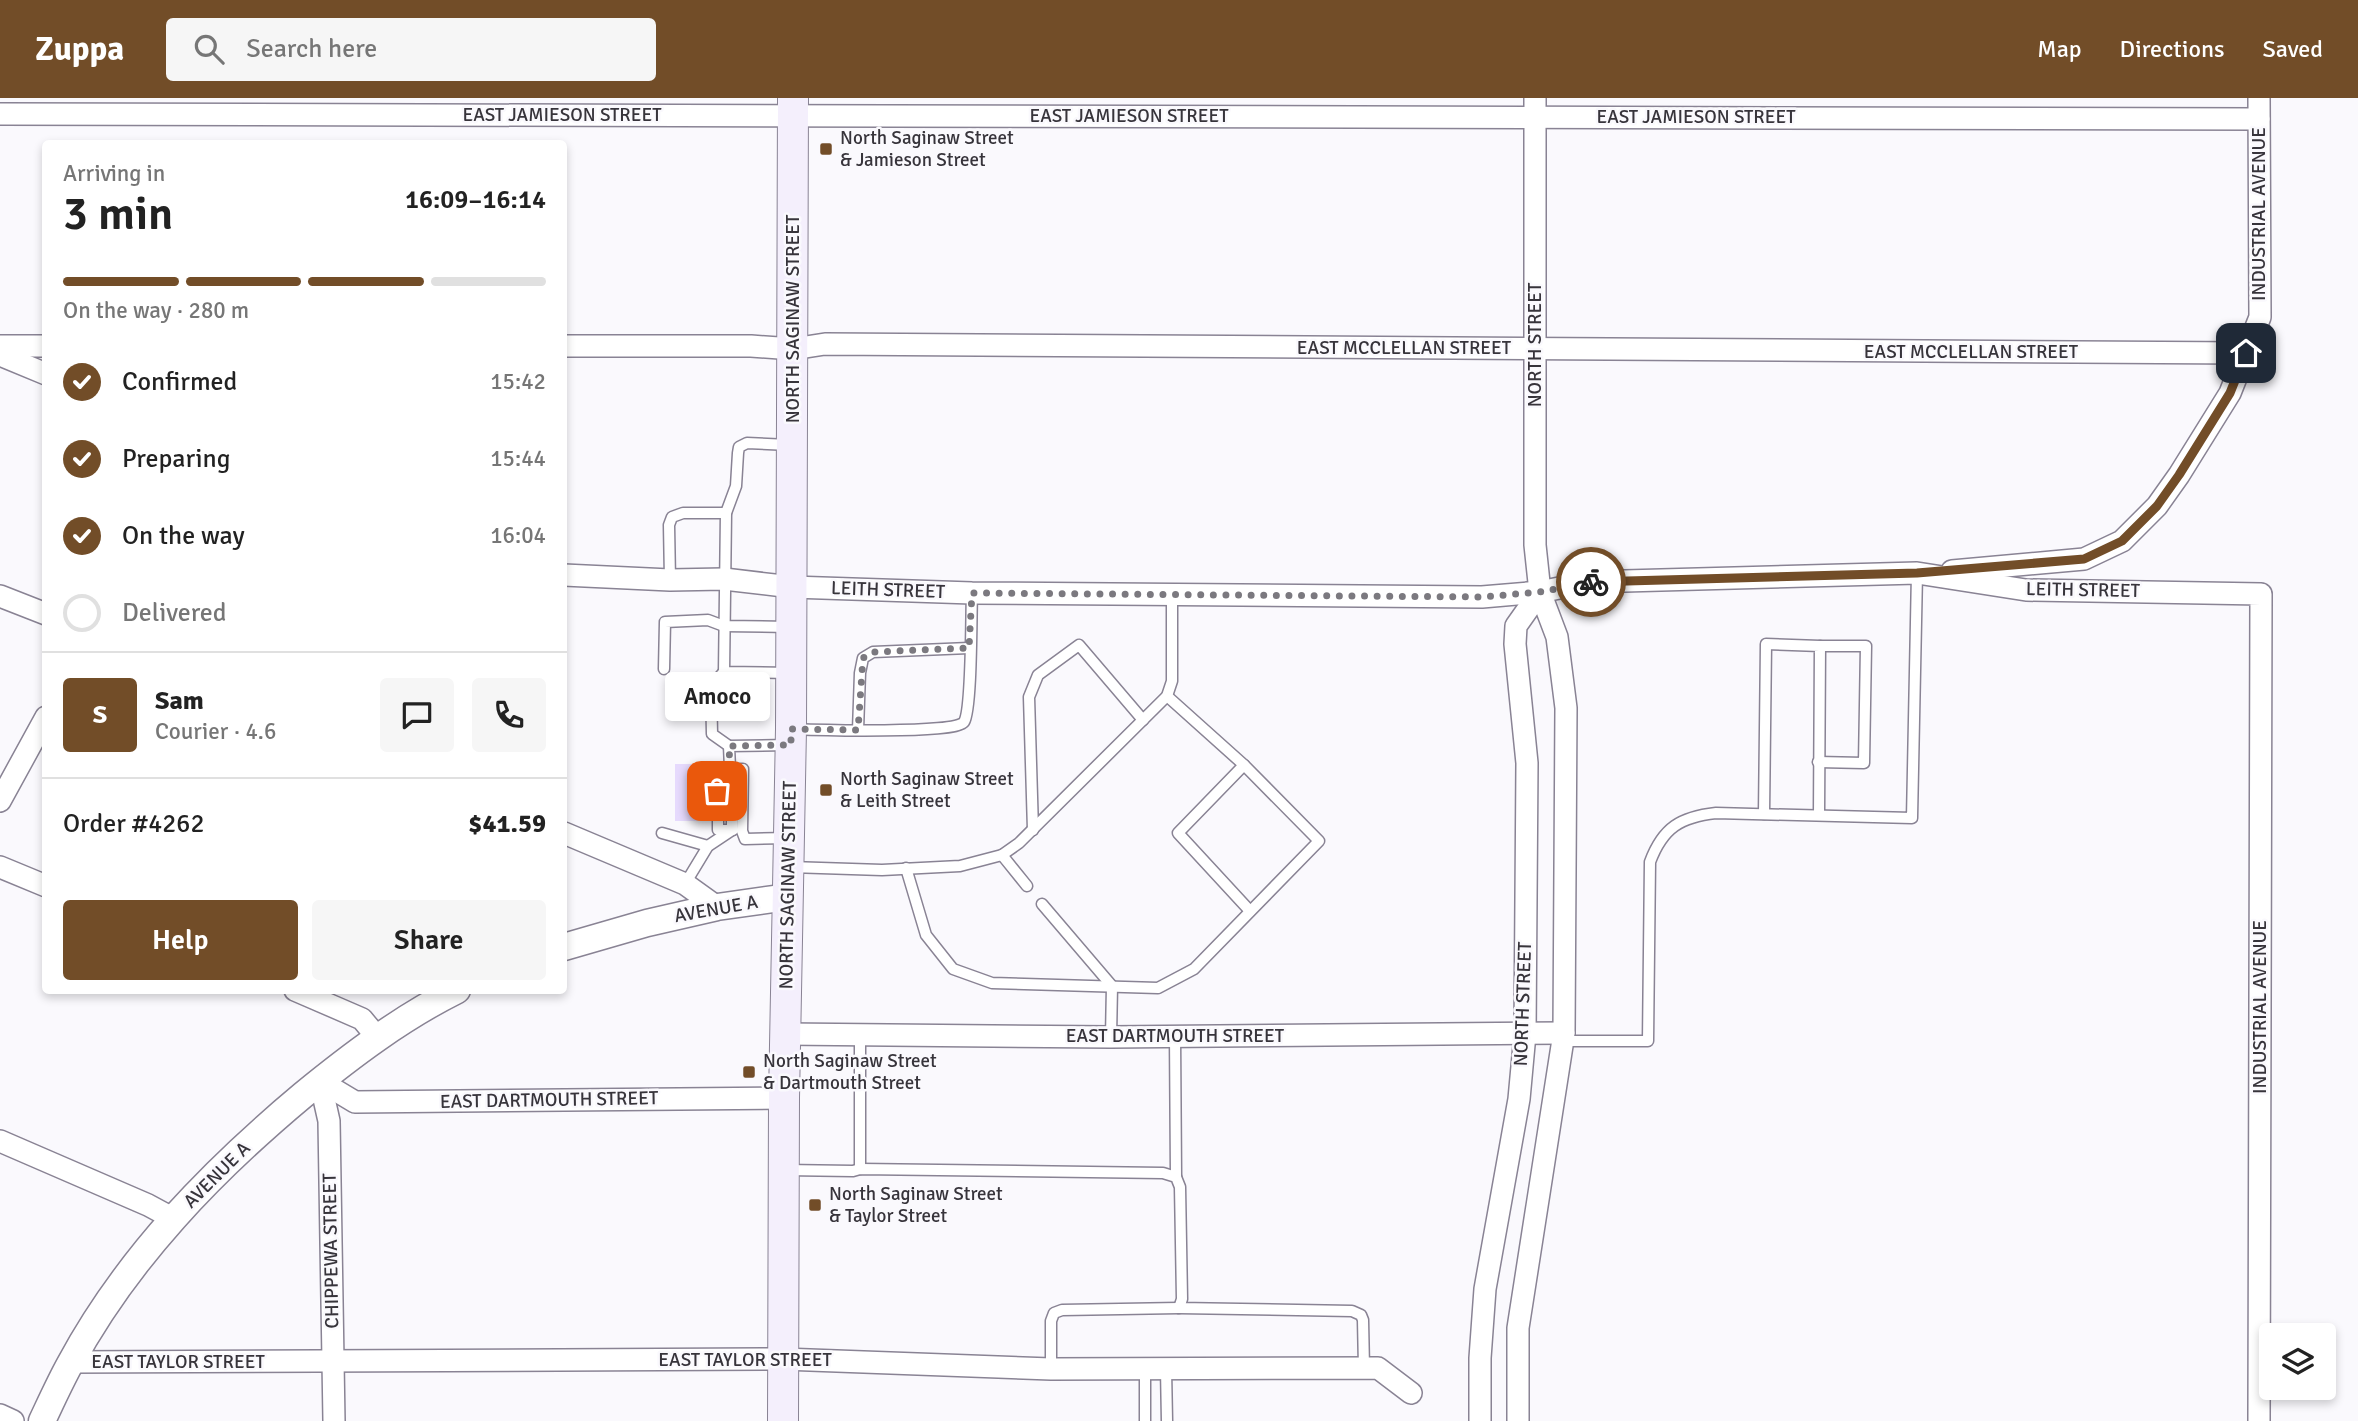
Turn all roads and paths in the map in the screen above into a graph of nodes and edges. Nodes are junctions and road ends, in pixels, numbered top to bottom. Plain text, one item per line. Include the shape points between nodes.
1 (792, 107) edge
2 (1535, 107) edge
3 (2259, 109) edge
4 (0, 114) edge
5 (0, 346) edge
6 (42, 346) edge
7 (567, 346) edge
8 (793, 349) junction
9 (1535, 349) junction
10 (2246, 353) junction
11 (0, 355) edge
12 (42, 372) edge
13 (792, 446) junction
14 (726, 513) junction
15 (1917, 573) junction
16 (567, 575) edge
17 (724, 579) junction
18 (670, 580) junction
19 (792, 587) junction
20 (1540, 592) junction
21 (972, 593) junction
22 (2261, 594) joint
23 (1172, 595) junction
24 (0, 596) edge
25 (42, 612) edge
26 (724, 626) junction
27 (791, 627) junction
28 (1820, 646) junction
29 (969, 648) junction
30 (664, 669) dead end
31 (724, 672) junction
32 (791, 673) junction
33 (1167, 696) junction
34 (1143, 720) junction
35 (42, 724) edge
36 (858, 730) junction
37 (791, 737) junction
38 (729, 746) junction
39 (1818, 762) junction
40 (1244, 765) junction
41 (730, 769) junction
42 (717, 791) dead end
43 (731, 791) dead end
44 (0, 801) edge
45 (1764, 814) junction
46 (1819, 815) junction
47 (718, 820) dead end
48 (735, 827) junction
49 (1033, 830) junction
50 (662, 833) dead end
51 (567, 834) edge
52 (708, 846) junction
53 (790, 852) junction
54 (1002, 855) junction
55 (0, 867) edge
56 (906, 868) junction
57 (42, 884) edge
58 (685, 884) junction
59 (1027, 886) dead end
60 (788, 897) junction
61 (1042, 904) dead end
62 (717, 907) junction
63 (1250, 911) junction
64 (567, 946) edge
65 (1112, 986) junction
66 (304, 994) edge
67 (449, 994) edge
68 (785, 1034) junction
69 (1525, 1034) junction
70 (860, 1035) junction
71 (1175, 1036) junction
72 (377, 1037) junction
73 (1111, 1037) junction
74 (1564, 1037) junction
75 (320, 1081) junction
76 (784, 1098) junction
77 (0, 1141) edge
78 (860, 1169) junction
79 (784, 1170) junction
80 (1175, 1177) junction
81 (174, 1219) junction
82 (1179, 1308) junction
83 (783, 1359) junction
84 (71, 1362) junction
85 (333, 1362) junction
86 (1364, 1368) junction
87 (1051, 1369) junction
88 (1155, 1369) junction
89 (1411, 1393) dead end
90 (0, 1415) edge
91 (13, 1421) edge
92 (42, 1421) edge
93 (334, 1421) edge
94 (783, 1421) edge
95 (1145, 1421) edge
96 (1167, 1421) edge
97 (1480, 1421) edge
98 (1518, 1421) edge
99 (2259, 1421) edge

1 - 2 street, EAST JAMIESON STREET
1 - 4 street, EAST JAMIESON STREET
1 - 8 main road, NORTH SAGINAW STREET
2 - 3 street, EAST JAMIESON STREET
2 - 9 street, NORTH STREET
3 - 10 street, INDUSTRIAL AVENUE via 2260,317
5 - 6 street
7 - 8 street, EAST MCCLELLAN STREET
8 - 9 street, EAST MCCLELLAN STREET via 825,344
8 - 13 main road, NORTH SAGINAW STREET
9 - 10 street, EAST MCCLELLAN STREET
9 - 20 street, NORTH STREET via 1535,545
10 - 15 street, INDUSTRIAL AVENUE via 2230,393 2179,475 2157,506 2122,541 2084,559
11 - 12 street
13 - 14 lane via 747,443 739,447 736,486
13 - 19 main road, NORTH SAGINAW STREET
14 - 17 lane
14 - 18 lane via 672,517
15 - 20 street, LEITH STREET via 1588,582
15 - 22 street, LEITH STREET via 2026,590
15 - 46 lane via 1913,818
16 - 18 street, LEITH STREET
17 - 18 street, LEITH STREET
17 - 19 street, LEITH STREET
17 - 26 lane
19 - 21 street, LEITH STREET
19 - 27 main road, NORTH SAGINAW STREET
20 - 23 street, LEITH STREET via 1482,597
20 - 69 street, NORTH STREET via 1516,626 1515,644 1527,762
20 - 74 street, NORTH STREET via 1557,638 1566,708
21 - 23 street, LEITH STREET
21 - 29 lane
22 - 99 street, INDUSTRIAL AVENUE
23 - 33 lane
24 - 25 street
26 - 27 lane
26 - 30 lane via 708,620 665,622
26 - 31 lane
27 - 32 main road, NORTH SAGINAW STREET
28 - 39 lane
28 - 39 lane via 1866,646 1865,724 1864,762
28 - 45 lane via 1766,644
29 - 36 lane via 873,652 863,658
29 - 36 lane via 968,701 965,722 960,726
31 - 32 lane
31 - 38 lane via 711,686 712,734
32 - 37 main road, NORTH SAGINAW STREET
33 - 34 lane
33 - 40 lane
34 - 49 lane
34 - 49 lane via 1079,645 1038,675 1029,697
35 - 44 street
36 - 37 lane
37 - 38 lane
37 - 53 main road, NORTH SAGINAW STREET
38 - 41 lane
39 - 46 lane
40 - 63 lane via 1178,833
40 - 63 lane via 1319,841
41 - 42 lane via 716,769
41 - 43 lane
41 - 48 lane via 743,769
45 - 46 lane
45 - 74 lane via 1693,816 1658,842 1650,862 1648,1041
47 - 48 lane via 718,830
48 - 52 lane
48 - 53 lane via 745,839
49 - 54 lane
50 - 52 lane
51 - 58 street
52 - 58 lane
53 - 56 lane via 882,870
53 - 60 main road, NORTH SAGINAW STREET
54 - 56 lane via 960,866
54 - 59 lane
55 - 57 street
56 - 65 lane via 926,935 953,970 992,983
58 - 62 street
60 - 62 street, AVENUE A
60 - 68 main road, NORTH SAGINAW STREET
61 - 65 lane
62 - 64 street, AVENUE A
63 - 65 lane via 1194,969 1158,988
65 - 73 lane
66 - 72 street via 362,1019
67 - 72 street, AVENUE A
68 - 70 street, EAST DARTMOUTH STREET
68 - 76 main road, NORTH SAGINAW STREET
69 - 71 street, EAST DARTMOUTH STREET
69 - 74 street, EAST DARTMOUTH STREET
69 - 97 street, NORTH STREET via 1519,1099 1485,1289
70 - 73 street, EAST DARTMOUTH STREET
70 - 78 lane
71 - 73 street, EAST DARTMOUTH STREET
71 - 80 lane
72 - 75 street, AVENUE A
74 - 98 street, NORTH STREET via 1518,1328
75 - 76 street, EAST DARTMOUTH STREET via 355,1102
75 - 81 street, AVENUE A via 208,1180
75 - 85 street, CHIPPEWA STREET via 329,1121
76 - 79 main road, NORTH SAGINAW STREET
77 - 81 street
78 - 79 lane
78 - 80 lane via 1163,1173
79 - 83 main road, NORTH SAGINAW STREET
80 - 82 lane via 1180,1187
81 - 84 street, AVENUE A via 143,1255
82 - 86 lane via 1352,1311 1363,1320
82 - 87 lane via 1054,1313
83 - 85 street, EAST TAYLOR STREET
83 - 87 street, EAST TAYLOR STREET
83 - 94 main road, NORTH SAGINAW STREET
84 - 85 street, EAST TAYLOR STREET
84 - 92 street, AVENUE A
85 - 93 street, CHIPPEWA STREET
86 - 88 street, EAST TAYLOR STREET
86 - 89 street, EAST TAYLOR STREET via 1378,1368
87 - 88 street, EAST TAYLOR STREET
88 - 95 lane
88 - 96 lane
90 - 91 street

